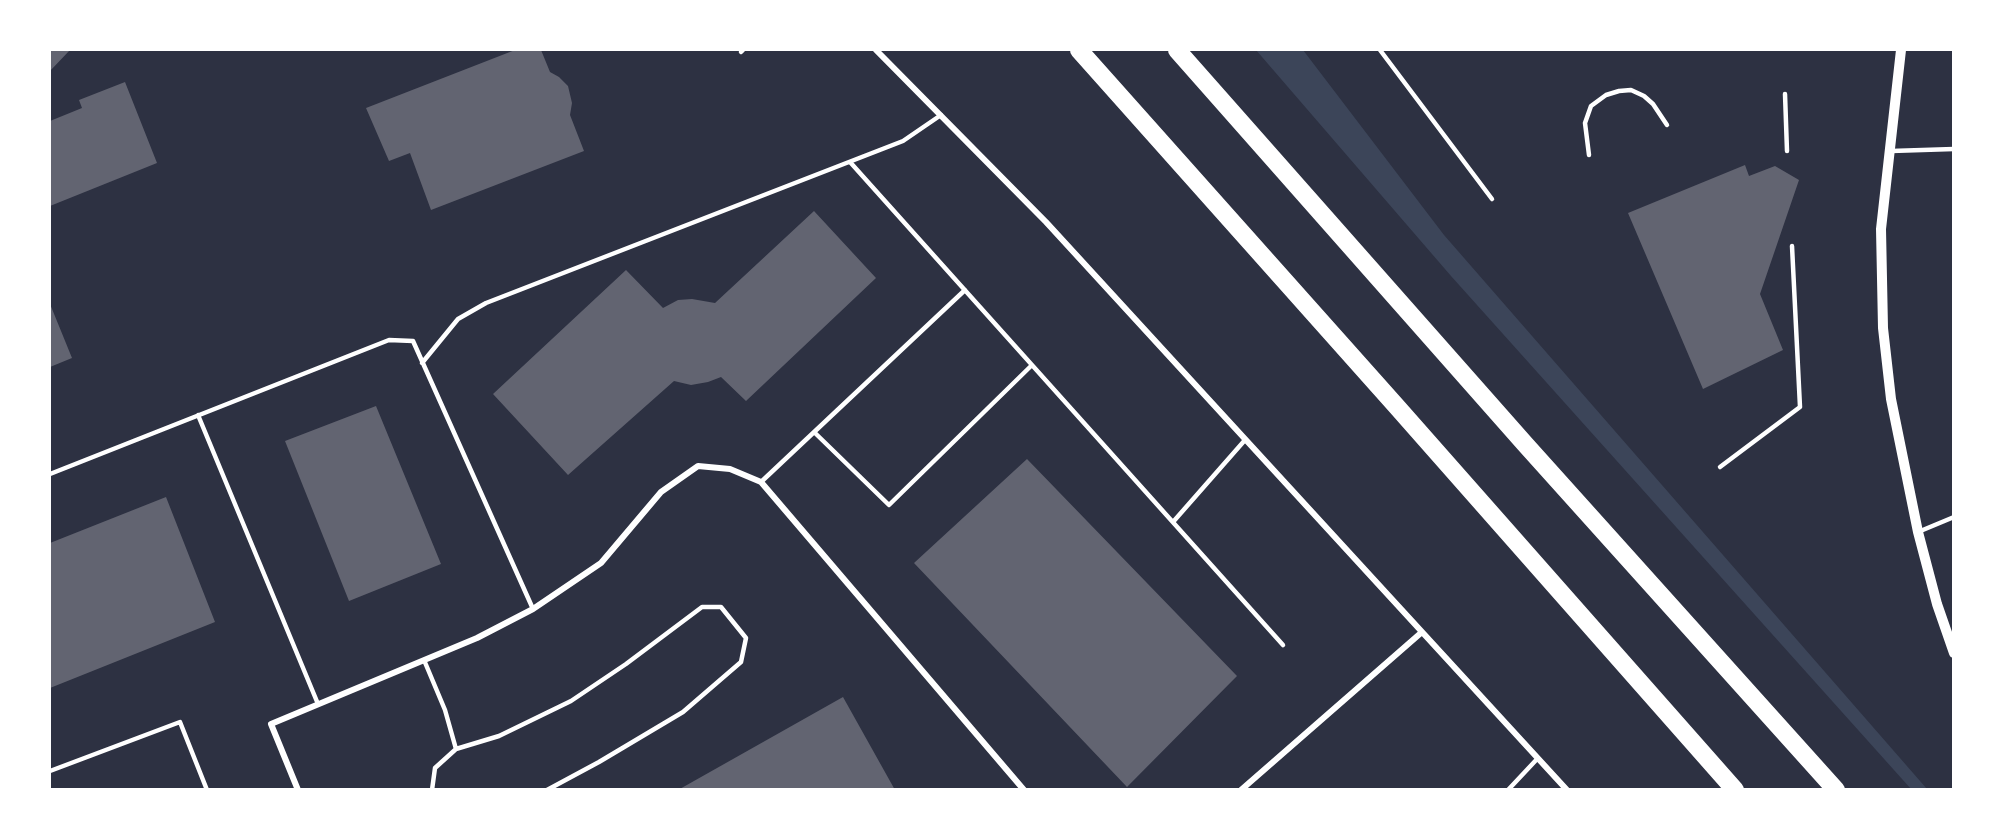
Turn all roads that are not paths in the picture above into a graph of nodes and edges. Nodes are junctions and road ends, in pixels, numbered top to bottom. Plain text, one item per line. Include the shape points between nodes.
1 (876, 50) edge
2 (1078, 50) edge
3 (1179, 50) edge
4 (1380, 50) edge
5 (1900, 50) edge
6 (1785, 94) dead end
7 (941, 115) junction
8 (1667, 125) dead end
9 (1953, 149) edge
10 (1787, 151) dead end
11 (1889, 152) junction
12 (1589, 155) dead end
13 (850, 162) junction
14 (1492, 199) dead end
15 (1792, 246) dead end
16 (965, 290) junction
17 (422, 363) junction
18 (1032, 365) junction
19 (198, 415) junction
20 (814, 432) junction
21 (1245, 440) junction
22 (1720, 467) dead end
23 (50, 474) edge
24 (761, 482) junction
25 (1953, 516) edge
26 (1173, 522) junction
27 (1918, 532) junction
28 (533, 609) junction
29 (1422, 632) junction
30 (1283, 645) dead end
31 (1953, 653) edge
32 (424, 660) junction
33 (318, 704) junction
34 (456, 749) junction
35 (1538, 758) junction
36 (50, 771) edge
37 (1248, 783) junction
38 (207, 789) edge
39 (298, 789) edge
40 (432, 789) edge
41 (547, 789) edge
42 (1024, 789) edge
43 (1241, 789) edge
44 (1254, 789) edge
45 (1508, 789) edge
46 (1567, 789) edge
47 (1735, 789) edge
48 (1836, 789) edge

1 - 7 street
2 - 47 highway
3 - 48 highway via 1525,444
4 - 14 lane
5 - 11 street
6 - 10 lane
7 - 13 lane via 903,141
7 - 21 street via 1046,222
8 - 12 lane via 1644,96 1618,90 1591,106 1585,123
9 - 11 lane
11 - 27 street via 1881,229 1883,328 1891,399
13 - 16 lane
13 - 17 lane via 486,303 458,319
15 - 22 lane via 1800,407
16 - 18 lane
16 - 20 lane
17 - 19 lane via 413,341 389,340
17 - 28 lane
18 - 20 lane via 890,505
18 - 26 lane
19 - 23 lane
19 - 33 lane
20 - 24 lane
21 - 26 lane
21 - 29 street
24 - 28 street via 730,469 698,466 661,492 602,563
24 - 42 street
25 - 27 lane
26 - 30 lane
27 - 31 street
28 - 32 street via 477,639
29 - 35 street
29 - 37 street
32 - 33 street
32 - 34 lane
33 - 39 street via 271,724
34 - 40 lane via 435,768
34 - 41 lane via 499,736 571,701 702,607 721,607 746,638 741,662 683,712
35 - 45 lane
35 - 46 street
36 - 38 lane via 180,722
37 - 43 street
37 - 44 lane

